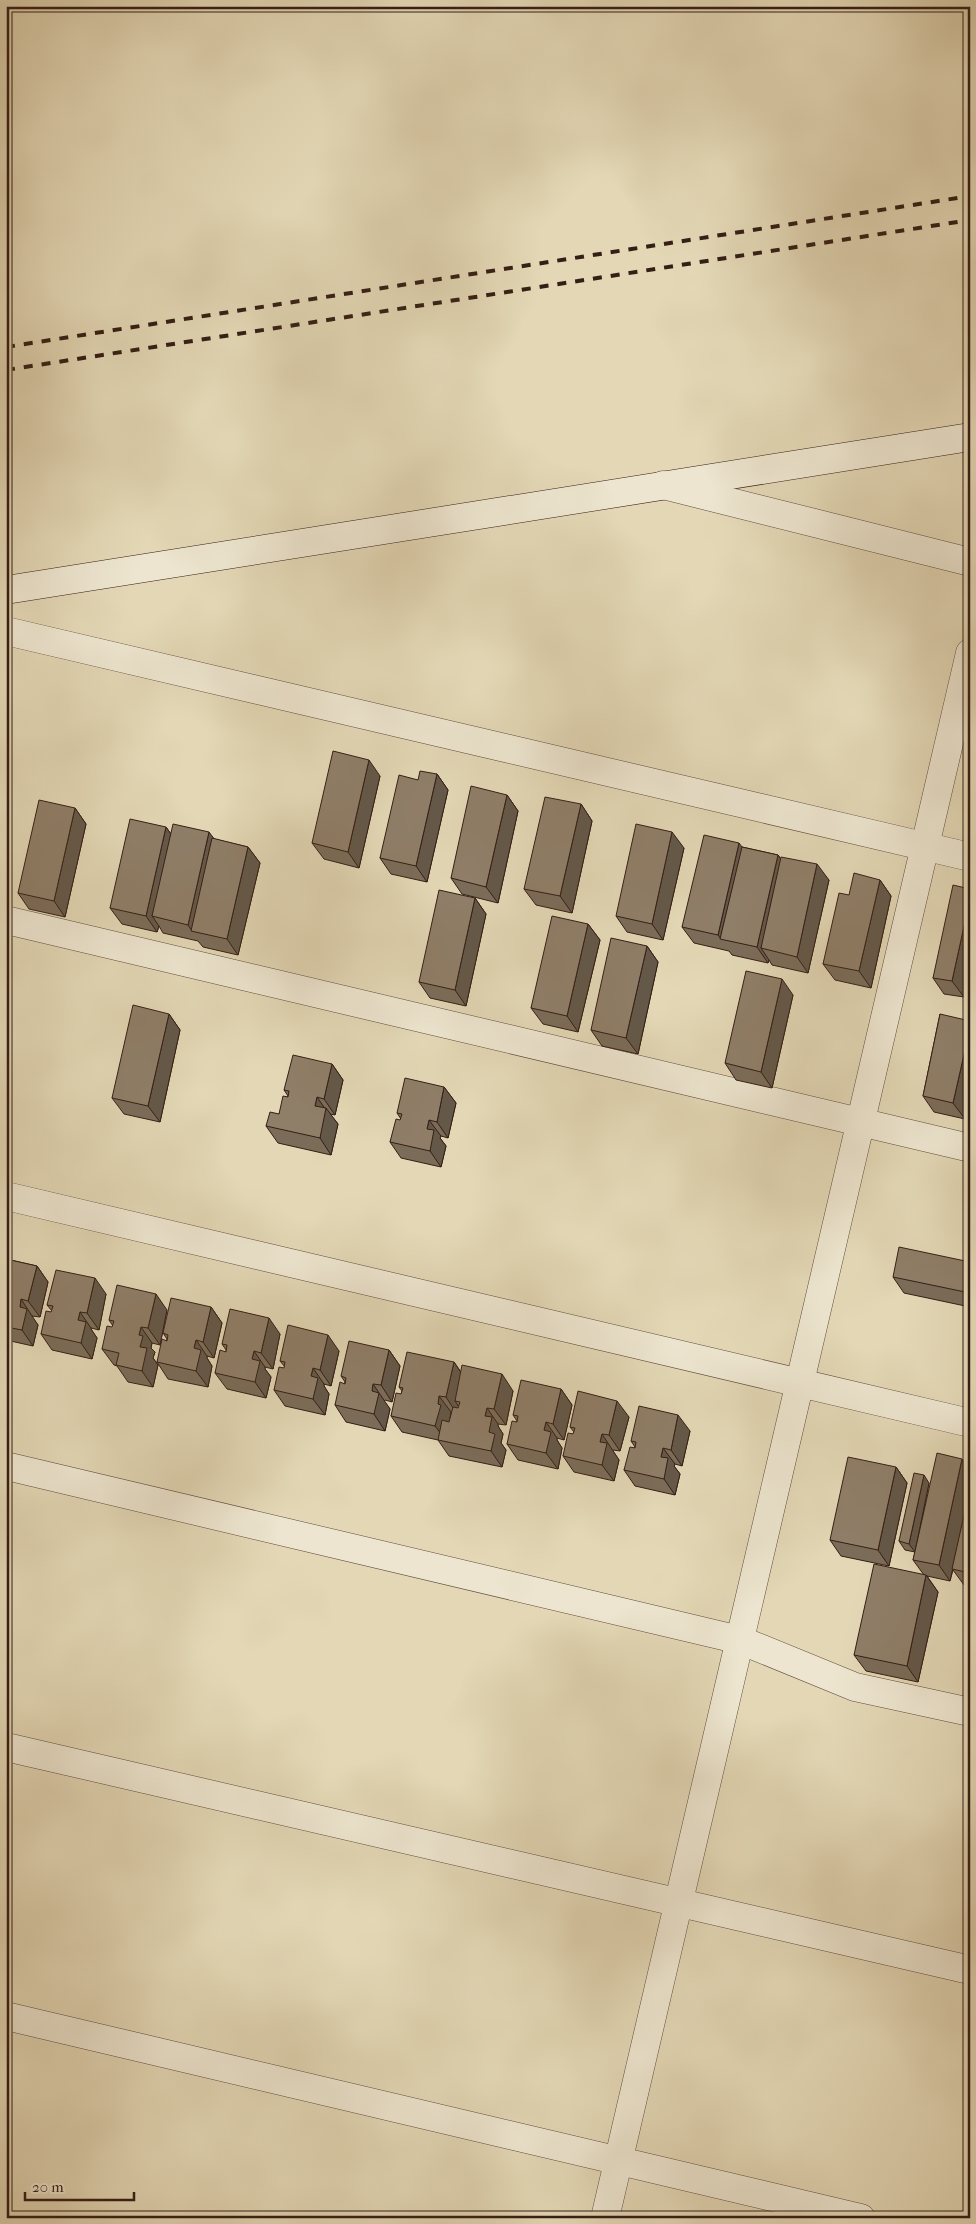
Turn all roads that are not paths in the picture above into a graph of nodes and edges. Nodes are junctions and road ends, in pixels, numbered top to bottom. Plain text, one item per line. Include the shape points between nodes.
1 (970, 437) edge
2 (663, 485) junction
3 (970, 562) edge
4 (6, 590) edge
5 (6, 631) edge
6 (970, 654) edge
7 (925, 847) junction
8 (970, 857) edge
9 (6, 920) edge
10 (860, 1122) junction
11 (970, 1148) edge
12 (6, 1196) edge
13 (800, 1383) junction
14 (970, 1423) edge
15 (6, 1466) edge
16 (740, 1640) junction
17 (970, 1712) edge
18 (6, 1747) edge
19 (679, 1903) junction
20 (970, 1970) edge
21 (6, 2016) edge
22 (619, 2160) junction
23 (605, 2218) edge
24 (861, 2218) edge

1 - 2 street
2 - 3 street
2 - 4 street
5 - 7 street
6 - 7 street
7 - 8 street
7 - 10 street
9 - 10 street
10 - 11 street
10 - 13 street
12 - 13 street
13 - 14 street
13 - 16 street
15 - 16 street
16 - 17 street via 855,1687
16 - 19 street
18 - 19 street
19 - 20 street
19 - 22 street
21 - 22 street
22 - 23 street
22 - 24 street

